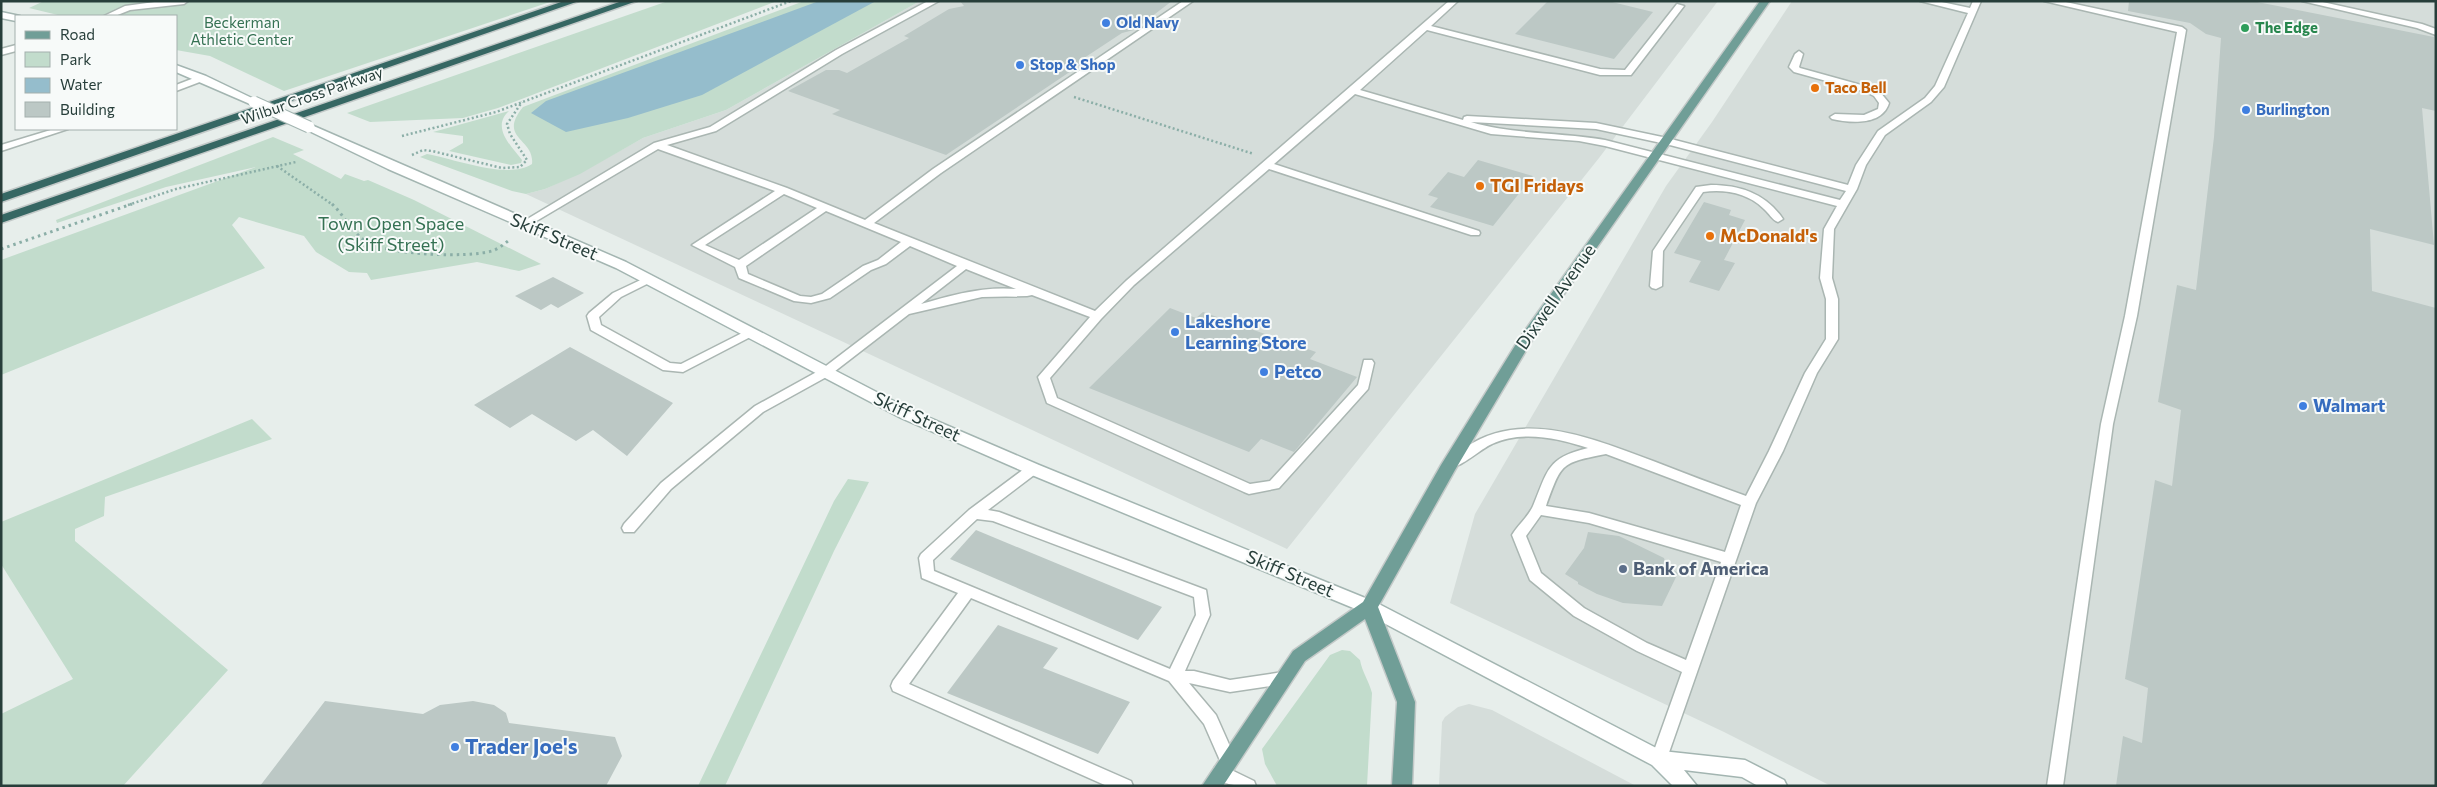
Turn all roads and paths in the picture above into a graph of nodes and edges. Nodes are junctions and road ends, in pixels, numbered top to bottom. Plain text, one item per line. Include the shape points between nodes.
1 (184, 1) edge
2 (574, 1) edge
3 (632, 1) edge
4 (792, 1) edge
5 (935, 1) edge
6 (1189, 1) edge
7 (1454, 1) edge
8 (1765, 1) edge
9 (1924, 1) edge
10 (1976, 1) edge
11 (2048, 1) edge
12 (2306, 1) edge
13 (151, 3) edge
14 (1680, 6) dead end
15 (1972, 11) junction
16 (1, 15) edge
17 (110, 15) edge
18 (133, 15) edge
19 (15, 18) edge
20 (1426, 27) junction
21 (2436, 32) edge
22 (15, 48) edge
23 (1, 52) edge
24 (1799, 54) dead end
25 (178, 69) edge
26 (202, 78) junction
27 (178, 87) edge
28 (1353, 91) junction
29 (1067, 95) dead end
30 (523, 102) junction
31 (1436, 117) junction
32 (1835, 117) dead end
33 (60, 130) edge
34 (402, 136) dead end
35 (1666, 140) junction
36 (657, 145) junction
37 (1, 148) edge
38 (1260, 155) dead end
39 (412, 156) dead end
40 (1655, 156) junction
41 (296, 162) dead end
42 (1267, 165) junction
43 (277, 166) junction
44 (1852, 189) junction
45 (784, 190) junction
46 (1, 198) edge
47 (1843, 204) junction
48 (825, 207) junction
49 (1778, 218) dead end
50 (1, 219) edge
51 (524, 224) junction
52 (866, 224) junction
53 (1476, 233) dead end
54 (508, 241) dead end
55 (908, 242) junction
56 (1, 249) edge
57 (740, 265) junction
58 (965, 265) junction
59 (649, 279) junction
60 (1656, 286) dead end
61 (1044, 296) junction
62 (903, 314) junction
63 (1097, 316) junction
64 (752, 333) junction
65 (1368, 363) dead end
66 (826, 372) junction
67 (1608, 450) junction
68 (1033, 469) junction
69 (1448, 469) junction
70 (1749, 503) junction
71 (1538, 510) junction
72 (974, 514) junction
73 (628, 528) dead end
74 (1729, 559) junction
75 (968, 591) junction
76 (1369, 607) junction
77 (1691, 669) junction
78 (1174, 677) junction
79 (1283, 678) junction
80 (1659, 759) junction
81 (1220, 773) edge
82 (1125, 786) edge
83 (1248, 786) edge
84 (1402, 786) edge
85 (1687, 786) edge
86 (1777, 786) edge
87 (2056, 786) edge

1 - 13 lane
2 - 46 highway, Wilbur Cross Parkway
3 - 50 highway, Wilbur Cross Parkway
4 - 30 path
5 - 36 lane via 839,52 713,128
6 - 52 lane via 936,171
7 - 20 lane
8 - 35 main road, Dixwell Avenue
9 - 15 lane
10 - 15 lane
11 - 87 lane via 2182,30 2131,316 2107,424
12 - 21 lane
13 - 17 lane
13 - 18 lane
14 - 20 lane via 1628,73 1600,72
15 - 44 lane via 1939,86 1928,100 1881,133 1861,165
16 - 19 main road
20 - 28 lane
22 - 23 lane
24 - 32 lane via 1794,67 1797,70 1868,90 1884,102 1876,114 1860,118
25 - 26 main road, Skiff Street
26 - 27 lane
26 - 51 main road, Skiff Street, bridge
28 - 31 lane
28 - 42 lane
29 - 38 path
30 - 34 path
30 - 39 path via 506,124 512,139 526,156 525,164 520,167 502,168 423,150
31 - 35 lane via 1587,125
31 - 40 lane via 1491,131 1579,138
33 - 37 lane
35 - 40 main road, Dixwell Avenue
35 - 44 lane
36 - 45 lane
36 - 51 lane
40 - 47 lane
40 - 69 main road, Dixwell Avenue via 1528,336
41 - 43 path
42 - 53 lane
42 - 63 lane via 1130,283
43 - 54 path via 331,203 362,239 378,247 408,251 492,251
43 - 56 path via 176,189
44 - 47 lane
45 - 48 lane
45 - 57 lane via 698,245
47 - 70 lane via 1829,229 1826,278 1832,299 1832,339 1810,373
48 - 52 lane
48 - 57 lane
49 - 60 lane via 1764,201 1730,188 1700,189 1658,251
51 - 59 main road, Skiff Street
52 - 55 lane
55 - 57 lane via 826,296 811,300 798,299 743,276
55 - 58 lane
58 - 61 lane
58 - 62 lane
59 - 64 main road, Skiff Street
59 - 64 lane via 617,295 593,316 595,328 667,367 683,368
61 - 62 lane via 1006,291 973,292
61 - 63 lane
62 - 66 lane
63 - 65 lane via 1044,377 1051,400 1249,489 1274,485 1364,386
64 - 66 main road, Skiff Street
66 - 68 main road, Skiff Street via 906,414
66 - 73 lane via 760,409 666,486
67 - 69 lane via 1575,439 1512,433 1480,443
67 - 70 lane
67 - 71 lane via 1577,453 1555,466
68 - 72 lane
68 - 76 main road, Skiff Street
69 - 76 main road, Dixwell Avenue
70 - 74 lane
71 - 74 lane via 1589,518
71 - 77 lane via 1519,535 1535,576 1579,612 1642,647
72 - 75 lane via 926,558 928,574
72 - 78 lane via 994,516 1200,594 1203,615
74 - 77 lane
75 - 78 lane
75 - 82 lane via 899,686
76 - 79 main road, Dixwell Avenue via 1299,656
76 - 80 main road, Skiff Street
76 - 84 main road via 1406,702
77 - 80 lane
78 - 79 lane via 1230,686
78 - 81 lane via 1210,720
79 - 81 main road, Dixwell Avenue
80 - 85 main road, Skiff Street
80 - 86 main road, Skiff Street via 1745,769
81 - 83 lane

